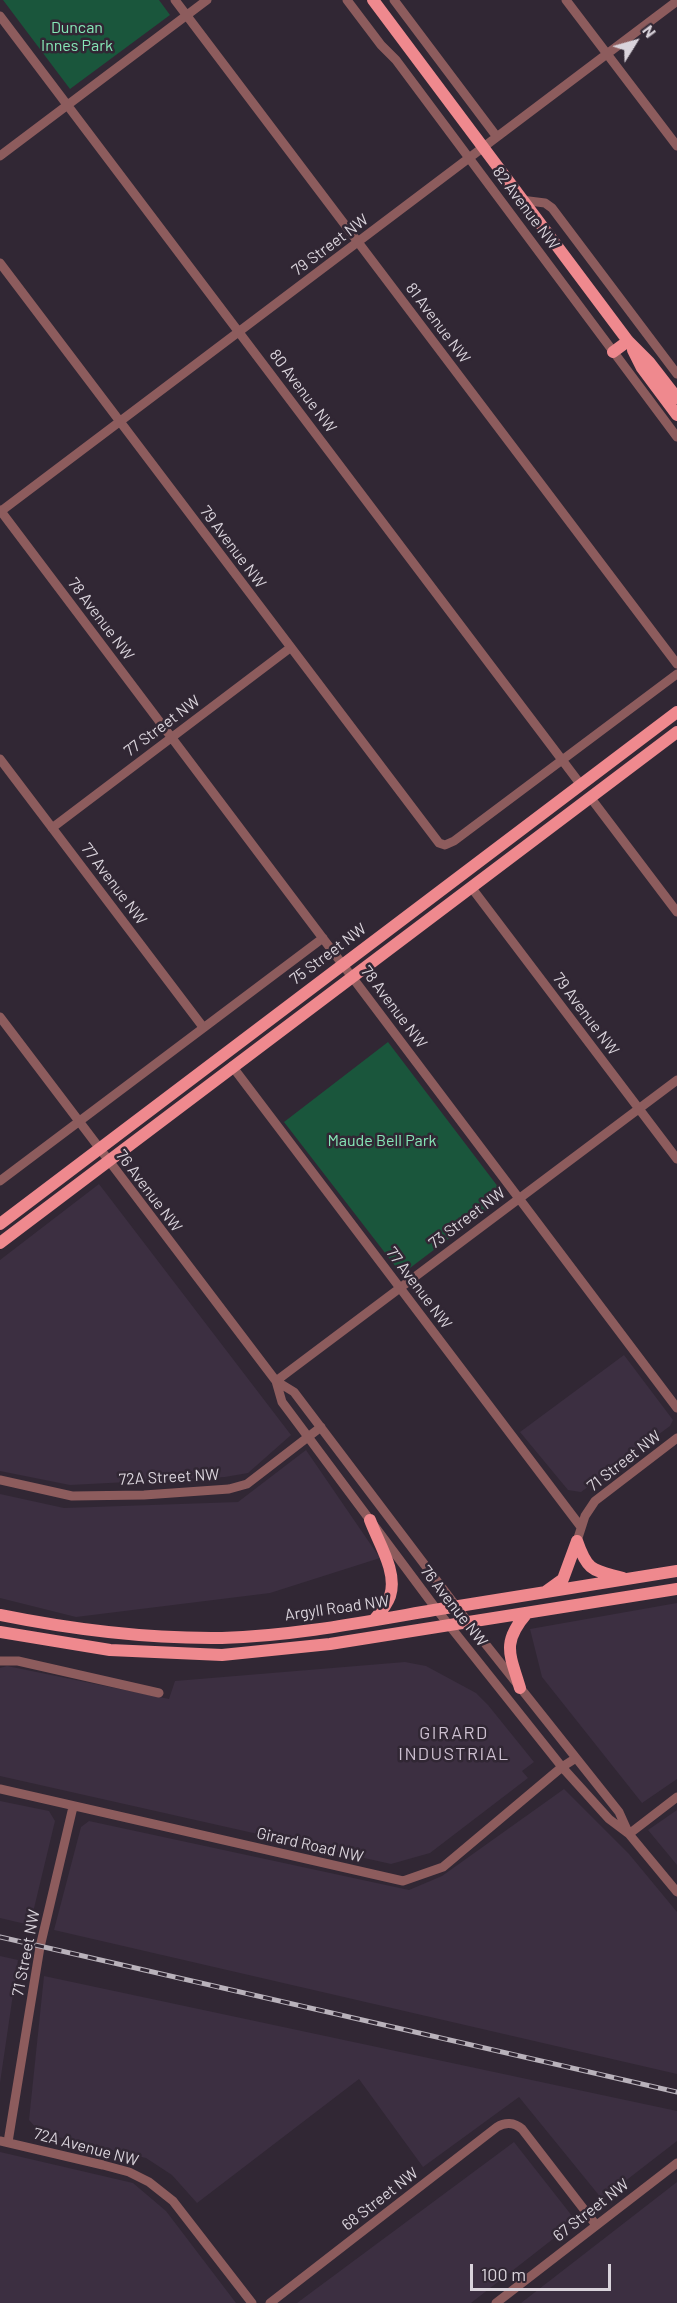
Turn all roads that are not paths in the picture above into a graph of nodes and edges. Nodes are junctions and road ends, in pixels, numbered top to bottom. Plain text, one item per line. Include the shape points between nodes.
1 (175, 0) edge
2 (207, 0) edge
3 (347, 0) edge
4 (373, 0) edge
5 (394, 0) edge
6 (566, 0) edge
7 (677, 1) edge
8 (0, 16) edge
9 (186, 16) junction
10 (607, 54) junction
11 (68, 105) junction
12 (497, 137) junction
13 (677, 146) edge
14 (483, 148) junction
15 (0, 156) edge
16 (469, 159) junction
17 (521, 200) junction
18 (358, 243) junction
19 (0, 262) edge
20 (239, 332) junction
21 (628, 341) junction
22 (613, 352) junction
23 (677, 374) edge
24 (677, 398) edge
25 (677, 415) edge
26 (120, 422) junction
27 (677, 437) edge
28 (0, 511) edge
29 (290, 648) junction
30 (677, 664) edge
31 (677, 674) edge
32 (677, 712) edge
33 (677, 732) edge
34 (172, 738) junction
35 (0, 759) edge
36 (562, 760) junction
37 (581, 785) junction
38 (590, 797) junction
39 (52, 828) junction
40 (471, 887) junction
41 (677, 912) edge
42 (323, 938) junction
43 (343, 964) junction
44 (352, 976) junction
45 (0, 1017) edge
46 (203, 1027) junction
47 (232, 1066) junction
48 (677, 1080) edge
49 (639, 1108) junction
50 (78, 1121) junction
51 (98, 1148) junction
52 (677, 1160) edge
53 (107, 1161) junction
54 (0, 1181) edge
55 (519, 1198) junction
56 (0, 1224) edge
57 (0, 1243) edge
58 (400, 1288) junction
59 (276, 1381) junction
60 (677, 1408) edge
61 (321, 1427) junction
62 (308, 1437) junction
63 (677, 1438) edge
64 (0, 1480) edge
65 (370, 1520) junction
66 (581, 1527) junction
67 (577, 1541) junction
68 (677, 1571) edge
69 (627, 1579) junction
70 (677, 1589) edge
71 (543, 1593) junction
72 (457, 1607) junction
73 (437, 1610) junction
74 (527, 1613) junction
75 (0, 1615) edge
76 (374, 1620) junction
77 (468, 1622) junction
78 (450, 1625) junction
79 (0, 1632) edge
80 (0, 1661) edge
81 (520, 1688) junction
82 (159, 1693) dead end
83 (576, 1758) junction
84 (562, 1767) junction
85 (0, 1789) edge
86 (677, 1797) edge
87 (74, 1807) junction
88 (629, 1834) junction
89 (677, 1892) edge
90 (4, 2142) edge
91 (677, 2163) edge
92 (596, 2225) junction
93 (252, 2303) edge
94 (270, 2303) edge
95 (495, 2303) edge

1 - 9 street, 81 Avenue NW
2 - 9 street
3 - 16 street, 82 Avenue NW
4 - 14 main road, 82 Avenue NW
5 - 12 street
6 - 10 street
7 - 10 street, 79 Street NW
8 - 11 street, 80 Avenue NW
9 - 11 street
9 - 18 street, 81 Avenue NW
10 - 12 street, 79 Street NW
10 - 13 street
11 - 15 street
11 - 20 street, 80 Avenue NW
12 - 14 street, 79 Street NW
14 - 16 street, 79 Street NW
14 - 17 main road, 82 Avenue NW
16 - 18 street, 79 Street NW
16 - 22 street, 82 Avenue NW
17 - 21 main road, 82 Avenue NW
17 - 23 street, 82 Avenue NW via 545,203 552,208
18 - 20 street, 79 Street NW
18 - 30 street, 81 Avenue NW
19 - 26 street, 79 Avenue NW
20 - 26 street, 79 Street NW
20 - 36 street, 80 Avenue NW
21 - 22 main road
21 - 24 main road, 82 Avenue NW
21 - 25 main road, 82 Avenue NW via 642,368
22 - 27 street, 82 Avenue NW
26 - 28 street, 79 Street NW
26 - 29 street, 79 Avenue NW
28 - 34 street, 78 Avenue NW
29 - 34 street, 77 Street NW
29 - 36 street, 79 Avenue NW via 436,841 445,845
31 - 36 street
32 - 37 main road, 75 Street NW
33 - 38 main road, 75 Street NW
34 - 39 street, 77 Street NW
34 - 42 street, 78 Avenue NW
35 - 39 street, 77 Avenue NW
36 - 37 street, 80 Avenue NW
37 - 43 main road, 75 Street NW
38 - 40 main road, 75 Street NW
38 - 41 street
39 - 46 street, 77 Avenue NW
40 - 44 main road, 75 Street NW
40 - 49 street, 79 Avenue NW
42 - 43 street, 78 Avenue NW
42 - 46 street, 75 Street NW
43 - 44 street, 78 Avenue NW
43 - 51 main road, 75 Street NW
44 - 47 main road, 75 Street NW
44 - 55 street, 78 Avenue NW
45 - 50 street, 76 Avenue NW
46 - 50 street, 75 Street NW
47 - 53 main road, 75 Street NW
47 - 58 street, 77 Avenue NW
48 - 49 street, 73 Street NW
49 - 52 street, 79 Avenue NW
49 - 55 street, 73 Street NW
50 - 51 street, 76 Avenue NW
50 - 54 street, 75 Street NW
51 - 53 street, 76 Avenue NW
51 - 56 main road, 75 Street NW
53 - 57 main road, 75 Street NW
53 - 59 street, 76 Avenue NW
55 - 58 street, 73 Street NW
55 - 60 street, 78 Avenue NW
58 - 59 street, 73 Street NW
58 - 66 street, 77 Avenue NW
59 - 61 street, 76 Avenue NW via 294,1392
59 - 62 street, 76 Avenue NW via 282,1402
61 - 62 street, 72A Street NW
61 - 72 street, 76 Avenue NW
62 - 64 street, 72A Street NW via 247,1484 216,1491 72,1496
62 - 65 street, 76 Avenue NW
63 - 66 street, 71 Street NW via 600,1496
65 - 73 street, 76 Avenue NW
65 - 76 main road via 391,1574 390,1595
66 - 67 street, 71 Street NW
67 - 69 main road via 591,1568
67 - 71 main road via 563,1579
68 - 69 main road, Argyll Road NW
69 - 71 main road, Argyll Road NW
70 - 74 main road, Argyll Road NW
71 - 72 main road, Argyll Road NW
72 - 73 main road, Argyll Road NW
72 - 77 street, 76 Avenue NW
73 - 76 main road, Argyll Road NW
73 - 78 street, 76 Avenue NW
74 - 77 main road, Argyll Road NW
74 - 81 main road via 514,1628 510,1640
75 - 76 main road, Argyll Road NW via 76,1630 187,1637 255,1636
77 - 78 main road, Argyll Road NW
77 - 81 street, 76 Avenue NW
78 - 79 main road, Argyll Road NW via 278,1651 214,1655 110,1650
78 - 84 street, 76 Avenue NW
80 - 82 street via 18,1661
81 - 83 street, 76 Avenue NW
83 - 84 street, Girard Road NW
83 - 88 street, 76 Avenue NW via 619,1812
84 - 87 street, Girard Road NW via 443,1867 403,1881
84 - 88 street, 76 Avenue NW via 609,1819
85 - 87 street, Girard Road NW
86 - 88 street
87 - 90 street, 71 Street NW via 40,1947
88 - 89 street, 76 Avenue NW
90 - 93 street, 72A Avenue NW via 129,2172 149,2181 173,2201
91 - 92 street, 67 Street NW
92 - 94 street, 68 Street NW via 522,2129 510,2123 497,2127
92 - 95 street, 67 Street NW

